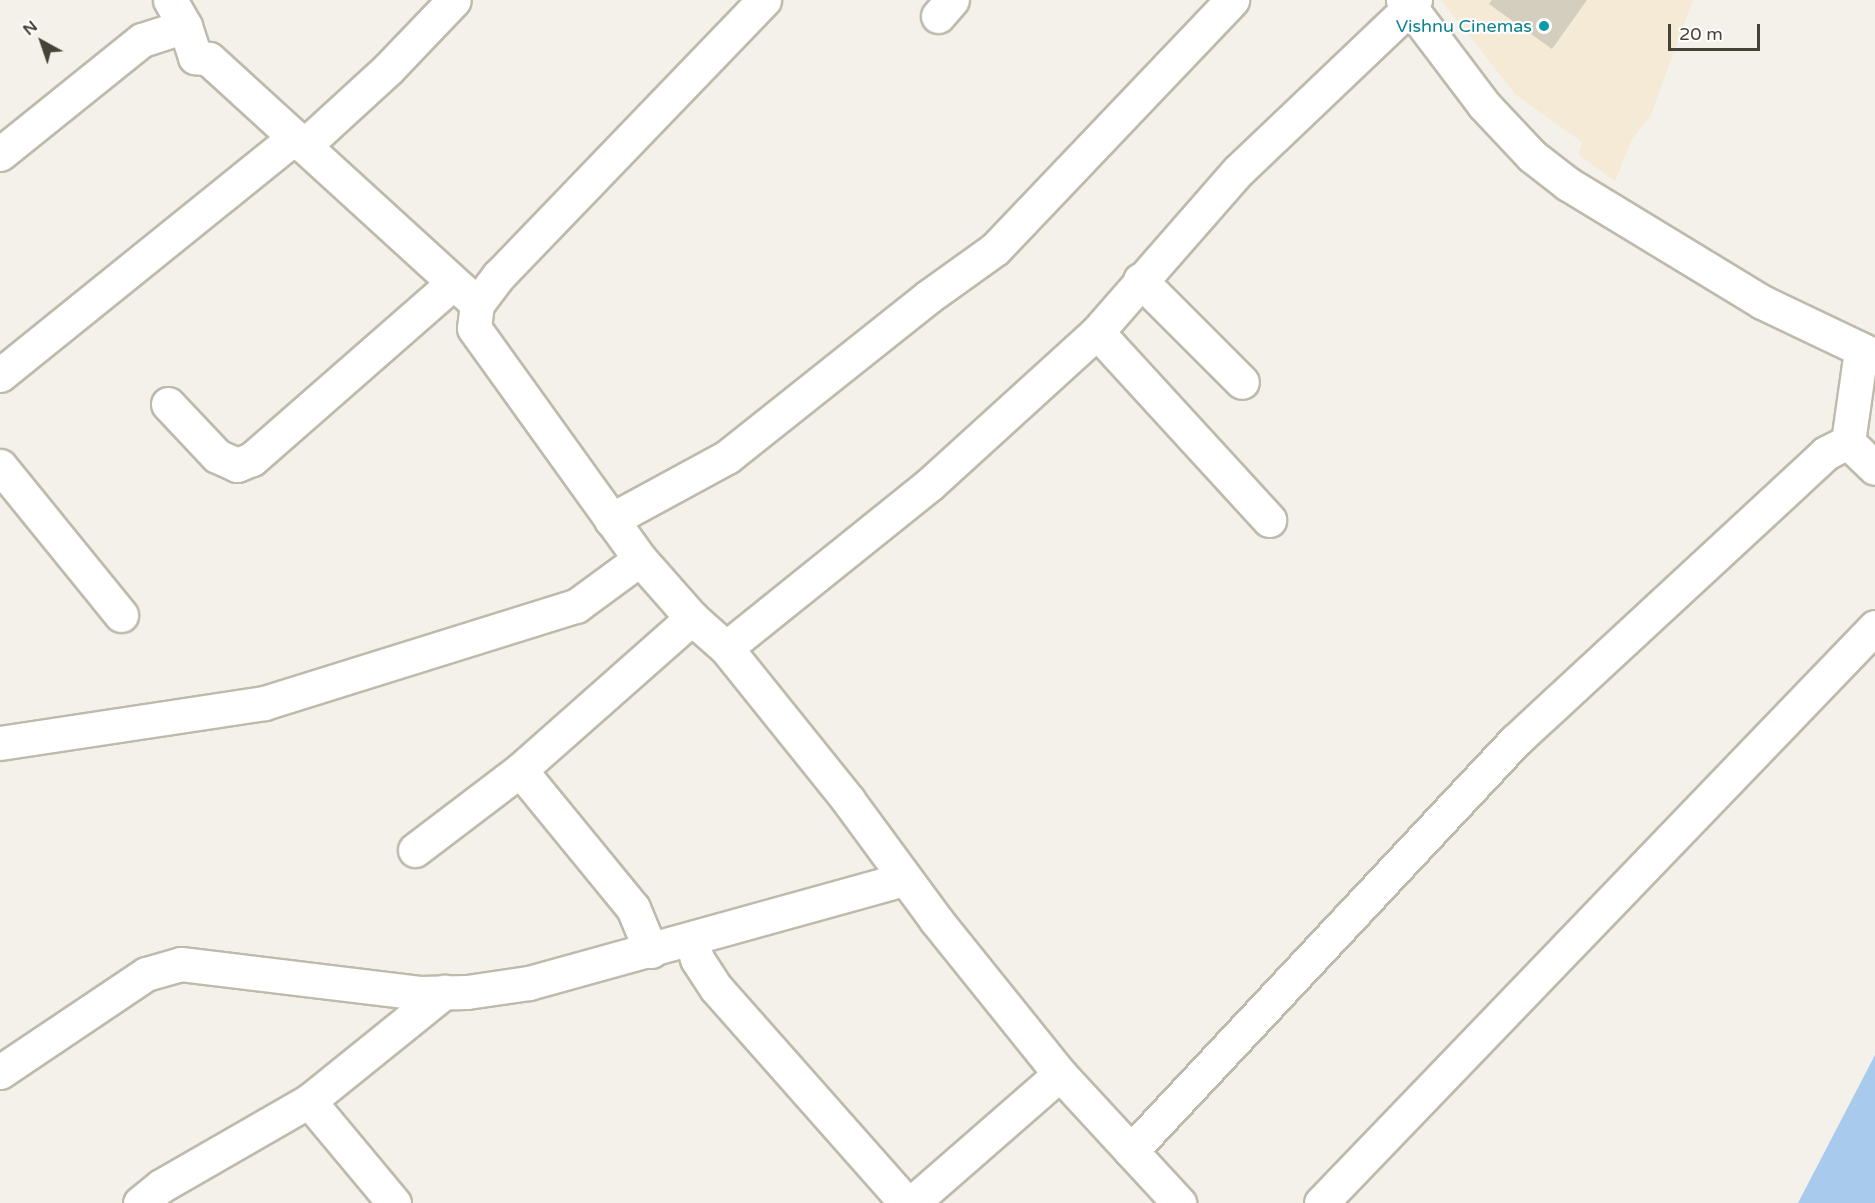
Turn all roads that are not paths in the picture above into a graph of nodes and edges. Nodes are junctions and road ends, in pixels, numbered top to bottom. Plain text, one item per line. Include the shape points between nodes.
1 (454, 0) edge
2 (764, 0) edge
3 (1232, 0) edge
4 (1409, 2) edge
5 (177, 13) edge
6 (299, 142) junction
7 (0, 154) edge
8 (1140, 280) junction
9 (465, 293) junction
10 (1097, 332) junction
11 (1868, 354) edge
12 (0, 375) edge
13 (1242, 382) dead end
14 (168, 404) dead end
15 (1848, 442) junction
16 (0, 466) edge
17 (1875, 468) edge
18 (611, 520) junction
19 (1269, 520) dead end
20 (640, 559) junction
21 (121, 615) dead end
22 (692, 618) junction
23 (1875, 627) edge
24 (726, 648) junction
25 (0, 743) edge
26 (520, 770) junction
27 (415, 850) dead end
28 (904, 879) junction
29 (691, 940) junction
30 (651, 951) junction
31 (444, 992) junction
32 (0, 1072) edge
33 (1060, 1074) junction
34 (309, 1101) junction
35 (1131, 1151) junction
36 (140, 1203) edge
37 (394, 1203) edge
38 (906, 1203) edge
39 (912, 1203) edge
40 (1179, 1203) edge
41 (1321, 1203) edge

1 - 6 street via 388,69
2 - 9 street via 531,240
3 - 18 street via 995,249 928,297 727,457
4 - 8 street via 1239,170
4 - 11 street via 1506,131 1568,184 1762,302
5 - 6 street via 195,57 209,59
5 - 7 street
6 - 9 street
6 - 12 street
8 - 10 street
8 - 13 street
9 - 14 street via 252,459 237,465 217,456
9 - 18 street via 481,342
10 - 19 street
10 - 24 street via 930,484
11 - 15 street
15 - 17 street
15 - 35 street via 1826,453 1515,741
16 - 21 street
18 - 20 street
20 - 22 street
20 - 25 street via 576,606 264,703
22 - 24 street
22 - 26 street
23 - 41 street
24 - 28 street via 848,800
26 - 27 street
26 - 30 street via 633,908
28 - 29 street
28 - 33 street
29 - 30 street
29 - 38 street via 697,959 716,987
30 - 31 street via 529,983
31 - 32 street via 419,993 181,964 146,975
31 - 34 street
33 - 35 street
33 - 39 street
34 - 36 street via 161,1186
34 - 37 street
35 - 40 street

